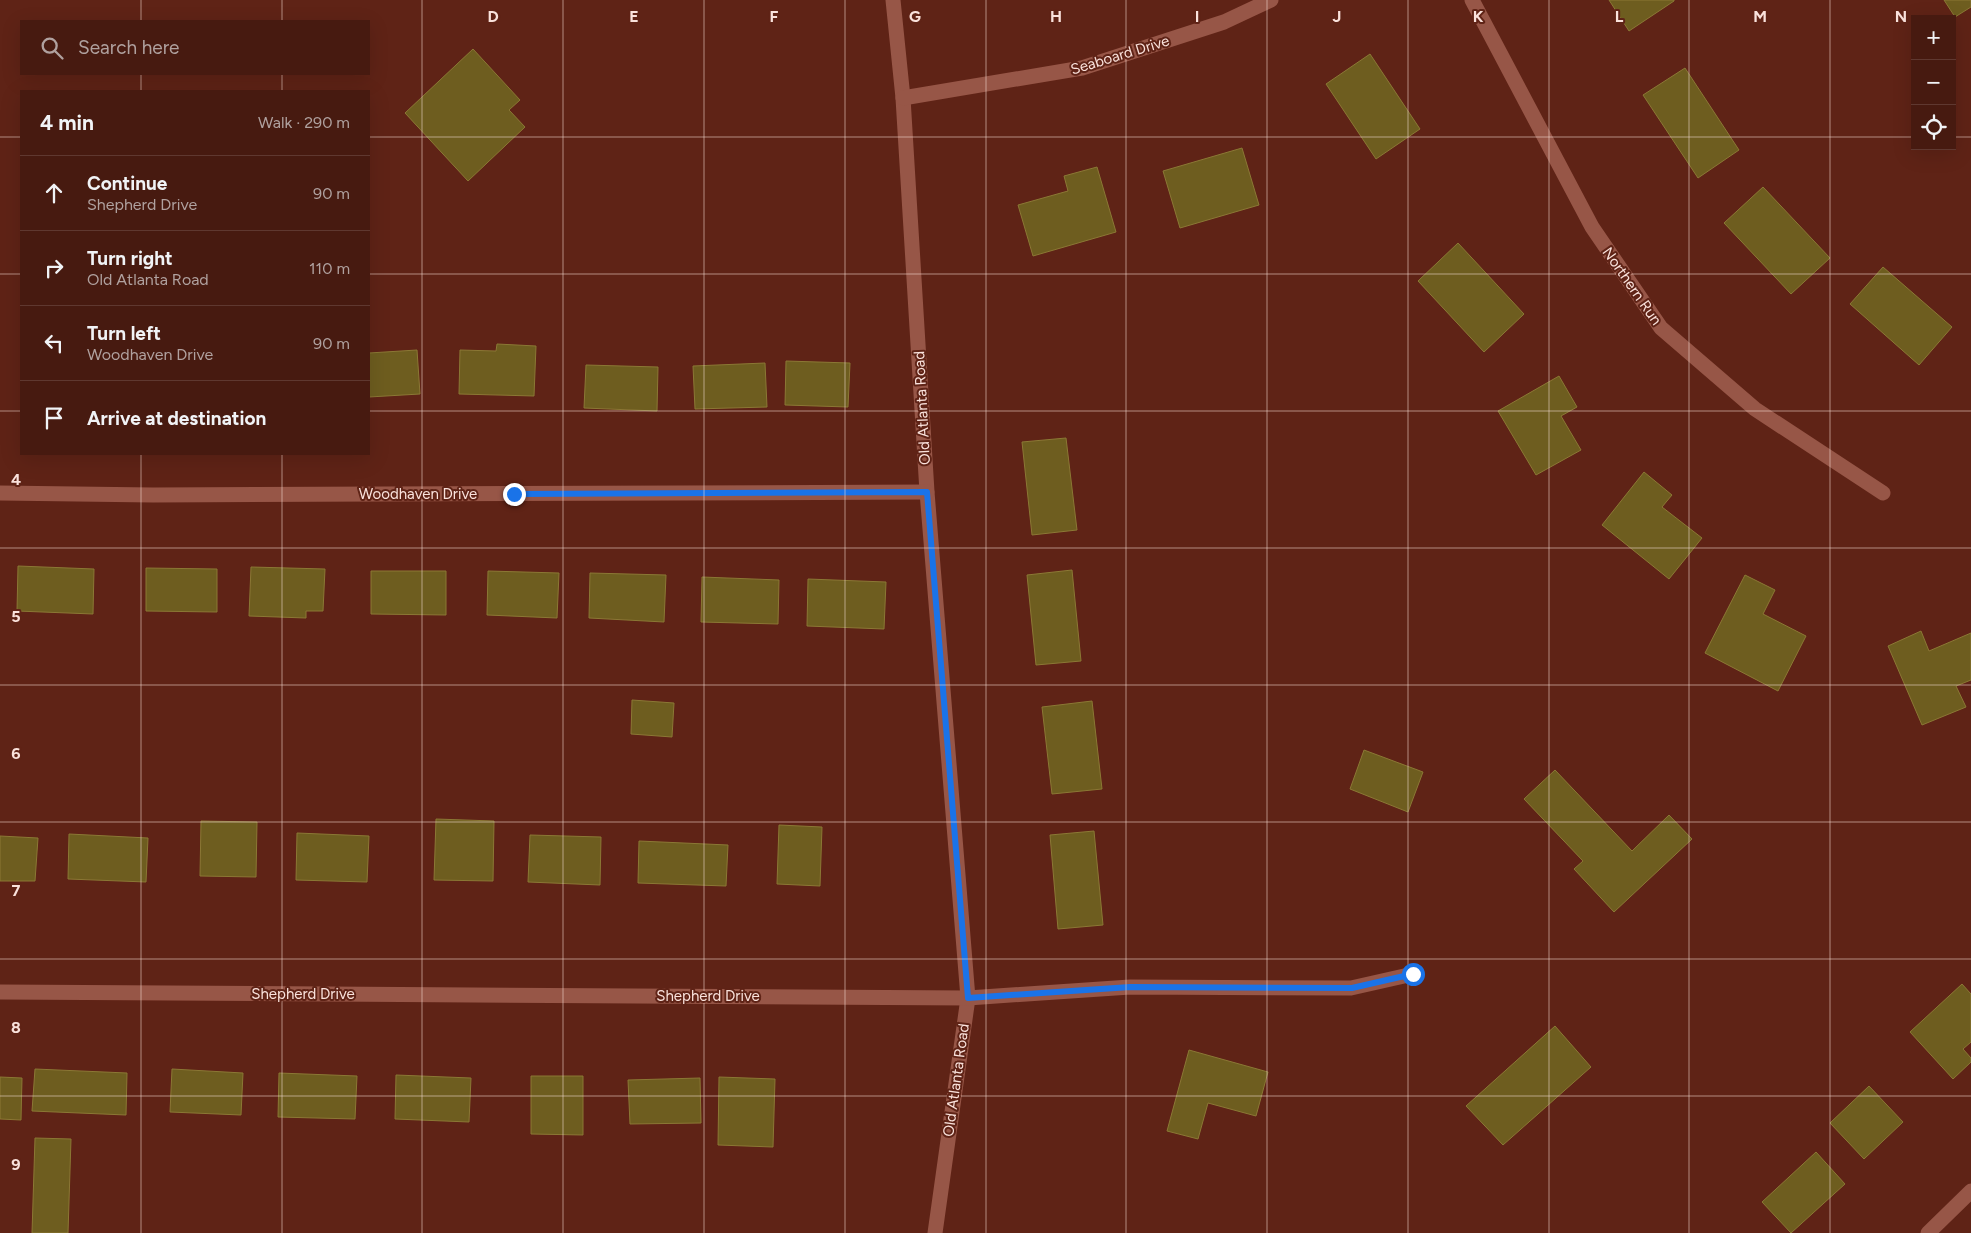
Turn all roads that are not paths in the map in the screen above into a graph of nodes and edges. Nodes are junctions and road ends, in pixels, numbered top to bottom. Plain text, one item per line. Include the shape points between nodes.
1 (893, 0) edge
2 (1271, 0) edge
3 (1472, 0) edge
4 (903, 98) junction
5 (927, 492) junction
6 (0, 493) edge
7 (1883, 493) dead end
8 (1413, 974) dead end
9 (0, 992) edge
10 (968, 998) junction
11 (1971, 1191) edge
12 (935, 1233) edge
13 (1928, 1233) edge

1 - 4 street, Old Atlanta Road
2 - 4 street, Seaboard Drive via 1224,22 1082,68
3 - 7 street, Northern Run via 1592,227 1661,328 1755,409
4 - 5 street, Old Atlanta Road
5 - 6 street, Woodhaven Drive
5 - 10 street, Old Atlanta Road
8 - 10 street, Shepherd Drive via 1352,988 1130,987
9 - 10 street, Shepherd Drive
10 - 12 street, Old Atlanta Road
11 - 13 street

